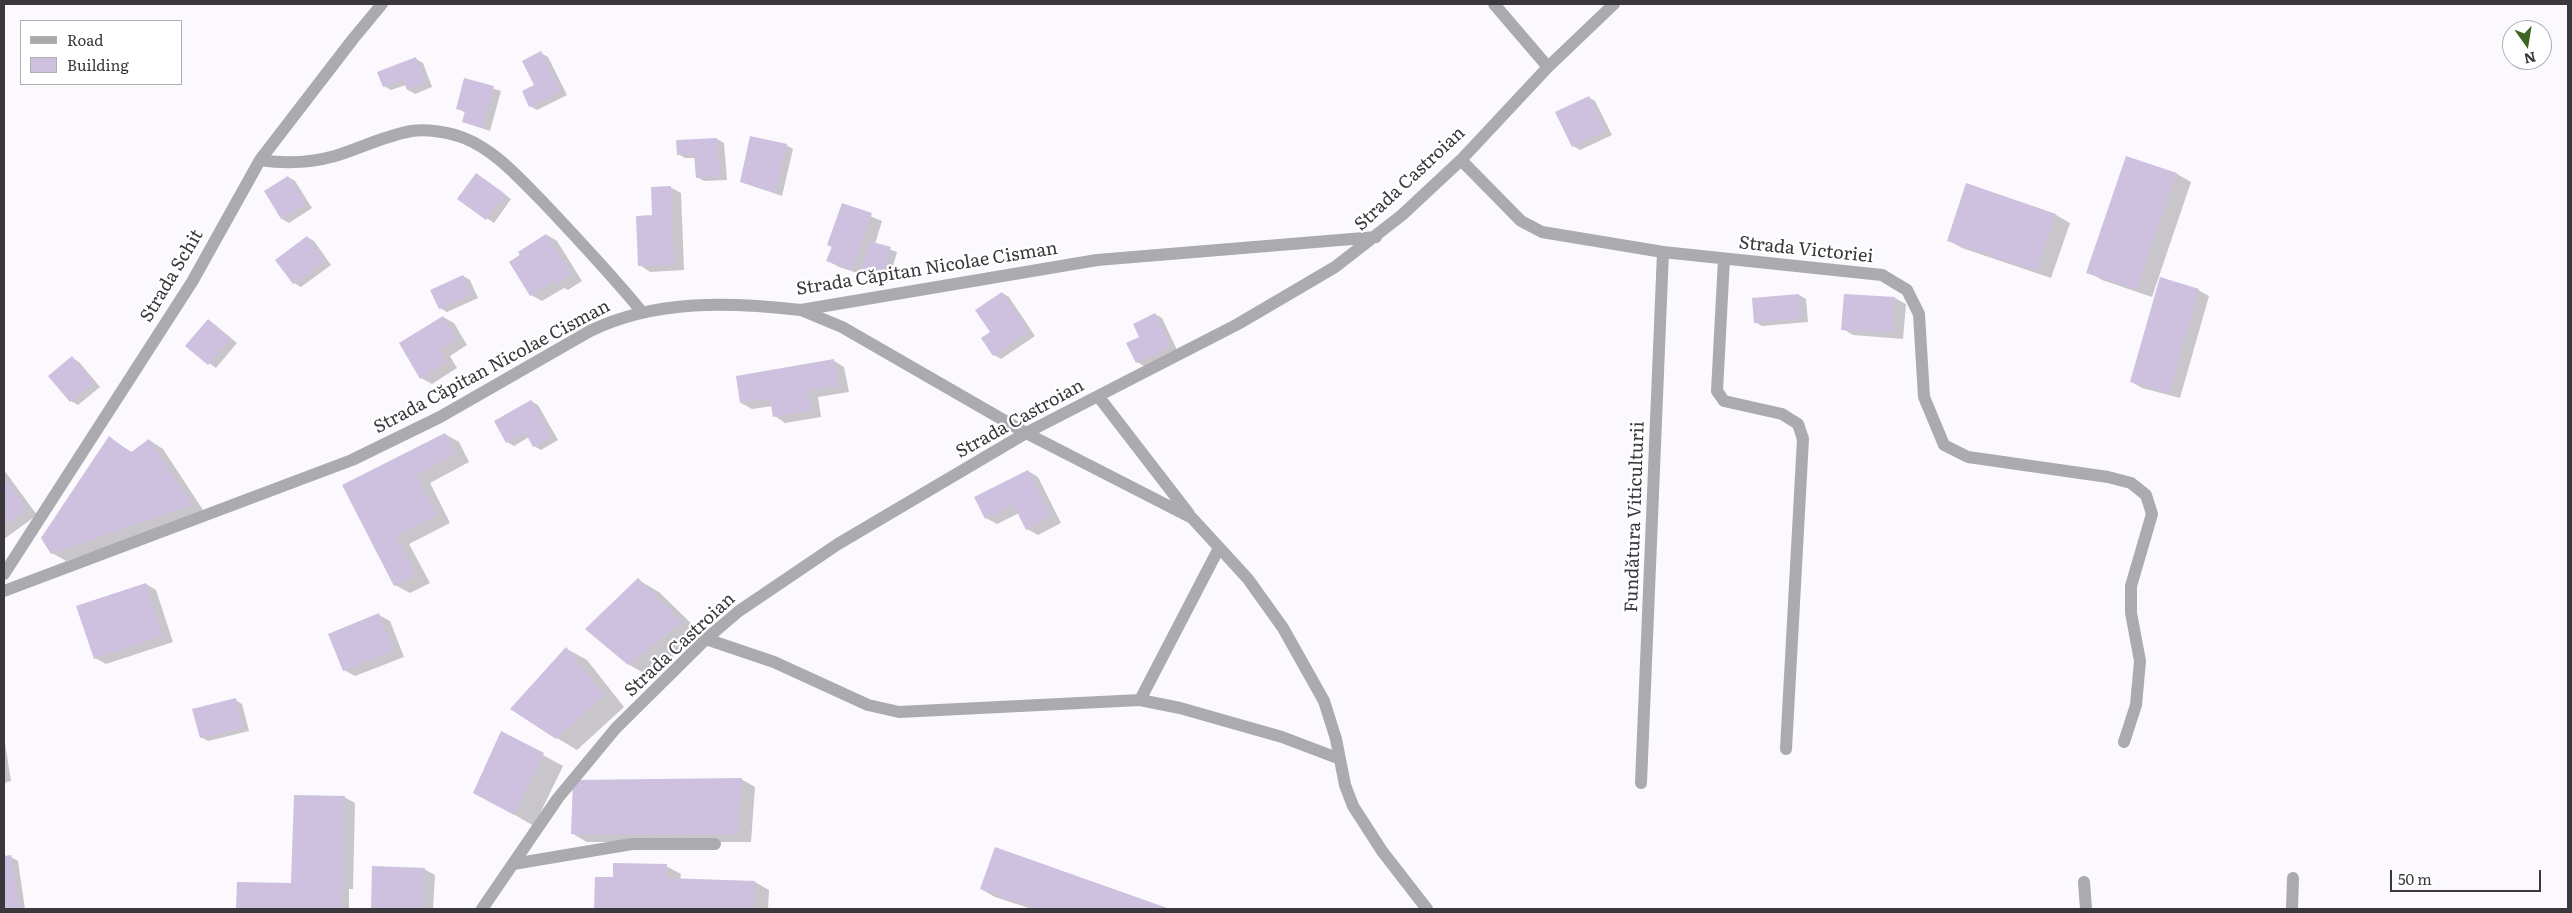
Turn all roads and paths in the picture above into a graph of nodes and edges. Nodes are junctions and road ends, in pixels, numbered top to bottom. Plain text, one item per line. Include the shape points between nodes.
1 (382, 4) edge
2 (1494, 4) edge
3 (1614, 4) edge
4 (1548, 67) junction
5 (260, 160) junction
6 (1461, 160) junction
7 (1376, 237) junction
8 (1663, 252) junction
9 (1724, 259) junction
10 (801, 310) junction
11 (642, 312) junction
12 (1098, 396) junction
13 (1026, 433) junction
14 (1192, 518) junction
15 (1220, 548) junction
16 (4, 574) edge
17 (4, 591) edge
18 (706, 639) junction
19 (1140, 700) junction
20 (2124, 742) dead end
21 (1786, 749) dead end
22 (1340, 759) junction
23 (1641, 783) dead end
24 (715, 844) dead end
25 (512, 864) junction
26 (2292, 878) dead end
27 (2084, 882) dead end
28 (482, 909) edge
29 (1427, 909) edge
30 (2086, 909) edge
31 (2292, 909) edge

1 - 5 street, Strada Schit
2 - 4 street
3 - 4 street, Strada Castroian
4 - 6 street, Strada Castroian
5 - 11 street via 285,164 314,161 387,136 414,131 442,132 464,138 483,148 514,173 588,248
5 - 16 street, Strada Schit via 192,282
6 - 7 street, Strada Castroian
6 - 8 street, Strada Victoriei via 1521,221 1542,232
7 - 10 street, Strada Căpitan Nicolae Cisman via 1097,260
7 - 12 street, Strada Castroian via 1335,267 1238,324
8 - 9 street, Strada Victoriei
8 - 23 street, Fundătura Viticulturii
9 - 20 street, Strada Victoriei via 1882,275 1907,290 1919,314 1924,397 1944,445 1968,457 2108,477 2131,483 2146,495 2152,514 2131,586 2131,613 2140,661 2136,705
9 - 21 street via 1717,392 1724,401 1782,414 1798,424 1803,439
10 - 11 street, Strada Căpitan Nicolae Cisman via 772,306 695,305
10 - 13 street via 842,327
11 - 17 street, Strada Căpitan Nicolae Cisman via 614,319 590,331 440,417 352,460
12 - 13 street, Strada Castroian
12 - 14 street
13 - 14 street
13 - 18 street, Strada Castroian via 838,544 739,611
14 - 15 street
15 - 19 street
15 - 22 street via 1248,579 1283,628 1311,676 1324,701
18 - 19 street via 774,662 868,706 899,712
18 - 25 street, Strada Castroian via 616,728 558,798
19 - 22 street via 1282,737
22 - 29 street via 1345,785 1362,822
24 - 25 street via 632,844
25 - 28 street, Strada Castroian
26 - 31 street
27 - 30 street

